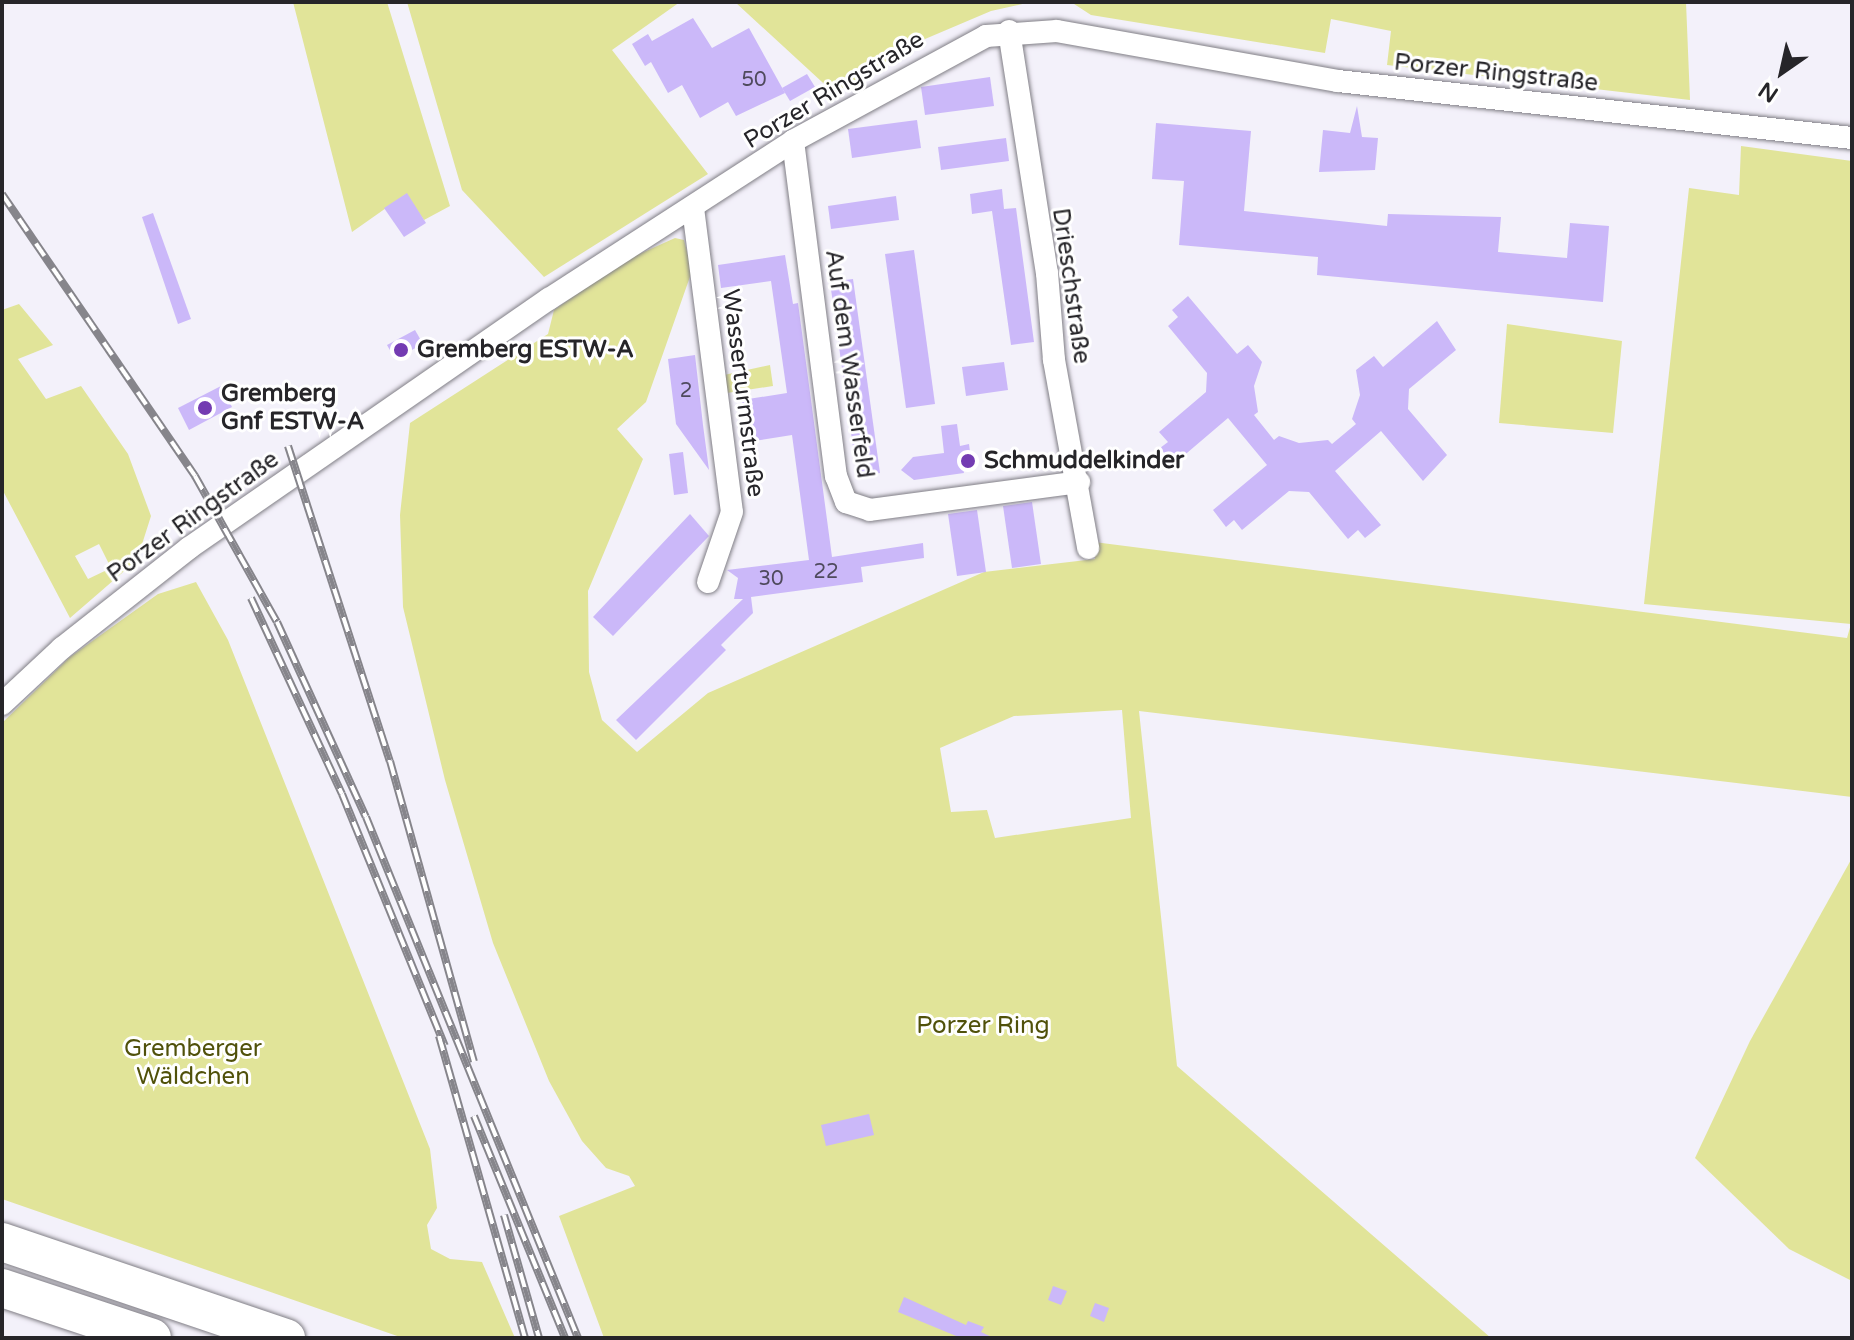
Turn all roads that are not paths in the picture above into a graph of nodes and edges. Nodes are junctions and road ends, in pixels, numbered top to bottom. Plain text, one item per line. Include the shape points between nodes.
1 (1009, 31) junction
2 (1852, 138) edge
3 (793, 141) junction
4 (693, 208) junction
5 (1079, 482) junction
6 (1088, 548) dead end
7 (708, 582) dead end
8 (2, 704) edge
9 (2, 1242) edge
10 (2, 1288) edge
11 (152, 1338) edge
12 (286, 1338) edge

1 - 2 street, Porzer Ringstraße via 1057,31 1354,83
1 - 3 street, Porzer Ringstraße via 955,49
1 - 5 street, Drieschstraße via 1047,273 1054,360
3 - 4 street, Porzer Ringstraße
3 - 5 street, Auf dem Wasserfeld via 834,463 846,502 870,510
4 - 7 street, Wasserturmstraße via 732,512
4 - 8 street, Porzer Ringstraße via 549,299 204,536 62,648
5 - 6 street, Drieschstraße
9 - 12 highway
10 - 11 highway

